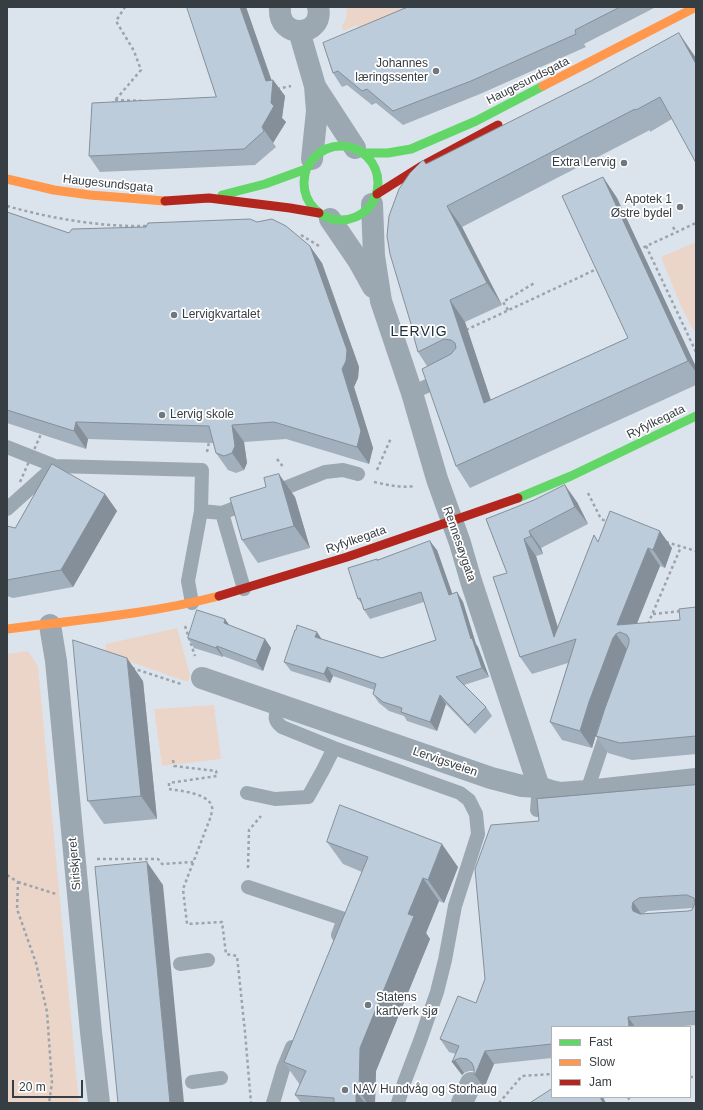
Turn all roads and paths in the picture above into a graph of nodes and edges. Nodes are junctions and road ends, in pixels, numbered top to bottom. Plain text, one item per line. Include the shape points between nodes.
1 (125, 7) edge
2 (280, 7) edge
3 (318, 7) edge
4 (694, 8) edge
5 (299, 31) junction
6 (306, 86) junction
7 (274, 90) edge
8 (115, 100) junction
9 (146, 101) edge
10 (110, 106) edge
11 (510, 119) dead end
12 (360, 150) junction
13 (309, 164) junction
14 (7, 179) edge
15 (209, 198) junction
16 (375, 199) junction
17 (7, 206) edge
18 (325, 216) junction
19 (696, 223) edge
20 (152, 226) edge
21 (674, 227) dead end
22 (676, 232) junction
23 (300, 234) dead end
24 (646, 246) junction
25 (322, 248) dead end
26 (632, 252) edge
27 (605, 265) edge
28 (536, 282) dead end
29 (380, 300) junction
30 (508, 310) junction
31 (466, 330) dead end
32 (696, 352) edge
33 (455, 372) edge
34 (412, 393) junction
35 (696, 416) edge
36 (41, 434) edge
37 (391, 438) dead end
38 (7, 447) edge
39 (55, 466) junction
40 (358, 474) joint
41 (371, 481) junction
42 (20, 482) dead end
43 (419, 486) dead end
44 (588, 493) dead end
45 (7, 509) edge
46 (201, 510) junction
47 (222, 513) junction
48 (452, 522) junction
49 (615, 524) edge
50 (661, 540) edge
51 (681, 547) junction
52 (696, 551) edge
53 (244, 589) junction
54 (192, 603) junction
55 (689, 610) edge
56 (652, 614) junction
57 (183, 622) dead end
58 (50, 625) junction
59 (7, 629) edge
60 (646, 629) edge
61 (130, 667) dead end
62 (202, 678) junction
63 (279, 705) junction
64 (612, 715) edge
65 (334, 748) junction
66 (172, 760) dead end
67 (696, 779) edge
68 (539, 787) junction
69 (587, 791) junction
70 (247, 793) dead end
71 (275, 799) junction
72 (537, 810) edge
73 (75, 861) junction
74 (193, 862) junction
75 (7, 875) edge
76 (18, 882) junction
77 (248, 887) joint
78 (78, 894) junction
79 (332, 948) edge
80 (208, 960) dead end
81 (180, 964) dead end
82 (297, 1034) edge
83 (551, 1074) edge
84 (221, 1078) dead end
85 (192, 1082) dead end
86 (471, 1083) dead end
87 (49, 1103) edge
88 (100, 1103) edge
89 (251, 1103) edge
90 (273, 1103) edge
91 (398, 1103) edge
92 (462, 1103) edge
93 (499, 1103) edge

1 - 8 path via 116,21 134,51 141,70
2 - 5 street via 281,19 286,26
3 - 5 street via 316,22 312,27
4 - 12 main road, Haugesundsgata via 476,121 411,148 388,153
5 - 6 street
6 - 7 path
6 - 12 street
6 - 13 street via 317,111
8 - 9 path
8 - 10 path
11 - 16 main road via 420,167
12 - 13 main road via 344,145 333,146 322,151
12 - 16 main road via 372,161 377,171 379,183
13 - 15 main road, Haugesundsgata via 265,184
13 - 18 main road via 303,181 305,194 310,205
14 - 15 main road, Haugesundsgata via 90,195 159,200
15 - 18 main road, Haugesundsgata via 290,208
16 - 18 main road via 364,212 354,218 342,221
16 - 29 street, Rennesøygata via 374,256
17 - 20 path via 80,222
18 - 29 street, Rennesøygata via 358,260
19 - 22 path
21 - 22 path
22 - 24 path
23 - 25 path
24 - 26 path
24 - 32 path
27 - 30 path
28 - 30 path via 503,302
29 - 34 street, Rennesøygata
30 - 31 path
33 - 34 lane
34 - 48 street, Rennesøygata
35 - 48 main road, Ryfylkegata via 571,476
36 - 42 path, bridge
37 - 41 path
38 - 39 lane
39 - 45 lane
39 - 46 lane via 202,470
40 - 41 path
40 - 47 lane via 342,470 325,472
41 - 43 path via 391,486
44 - 49 path via 601,519
46 - 47 lane
46 - 54 lane via 188,581
47 - 53 lane
48 - 53 main road, Ryfylkegata
48 - 68 street, Rennesøygata
50 - 51 path
51 - 52 path
51 - 56 path
53 - 54 main road, Ryfylkegata
54 - 58 main road, Ryfylkegata
55 - 56 path
56 - 60 path
57 - 62 path
58 - 59 main road, Ryfylkegata
58 - 73 street, Siriskjeret via 56,661
61 - 62 path via 187,686
62 - 63 street, Lervigsveien
63 - 65 lane via 275,717 276,722 282,727
63 - 68 street, Lervigsveien via 491,778 522,786
64 - 69 lane
65 - 71 lane via 308,796
65 - 91 lane via 460,793 469,800 476,814 478,834 455,906 438,986
66 - 74 path via 174,766 216,771 217,776 169,783 169,789 200,795 212,806 211,816
67 - 69 street, Lervigsveien
68 - 69 street, Lervigsveien via 560,793
68 - 72 lane
70 - 71 lane
71 - 77 path via 249,830
73 - 74 path via 158,859 162,864
73 - 78 street, Siriskjeret
74 - 89 path via 183,889 187,924 222,922 226,954 237,956
75 - 76 path
76 - 78 path via 56,894
76 - 87 path via 17,909 36,963 47,1012 52,1083
77 - 79 lane via 344,919
78 - 88 street, Siriskjeret
80 - 81 lane
82 - 90 lane
83 - 93 path via 522,1076
84 - 85 lane
86 - 92 street

